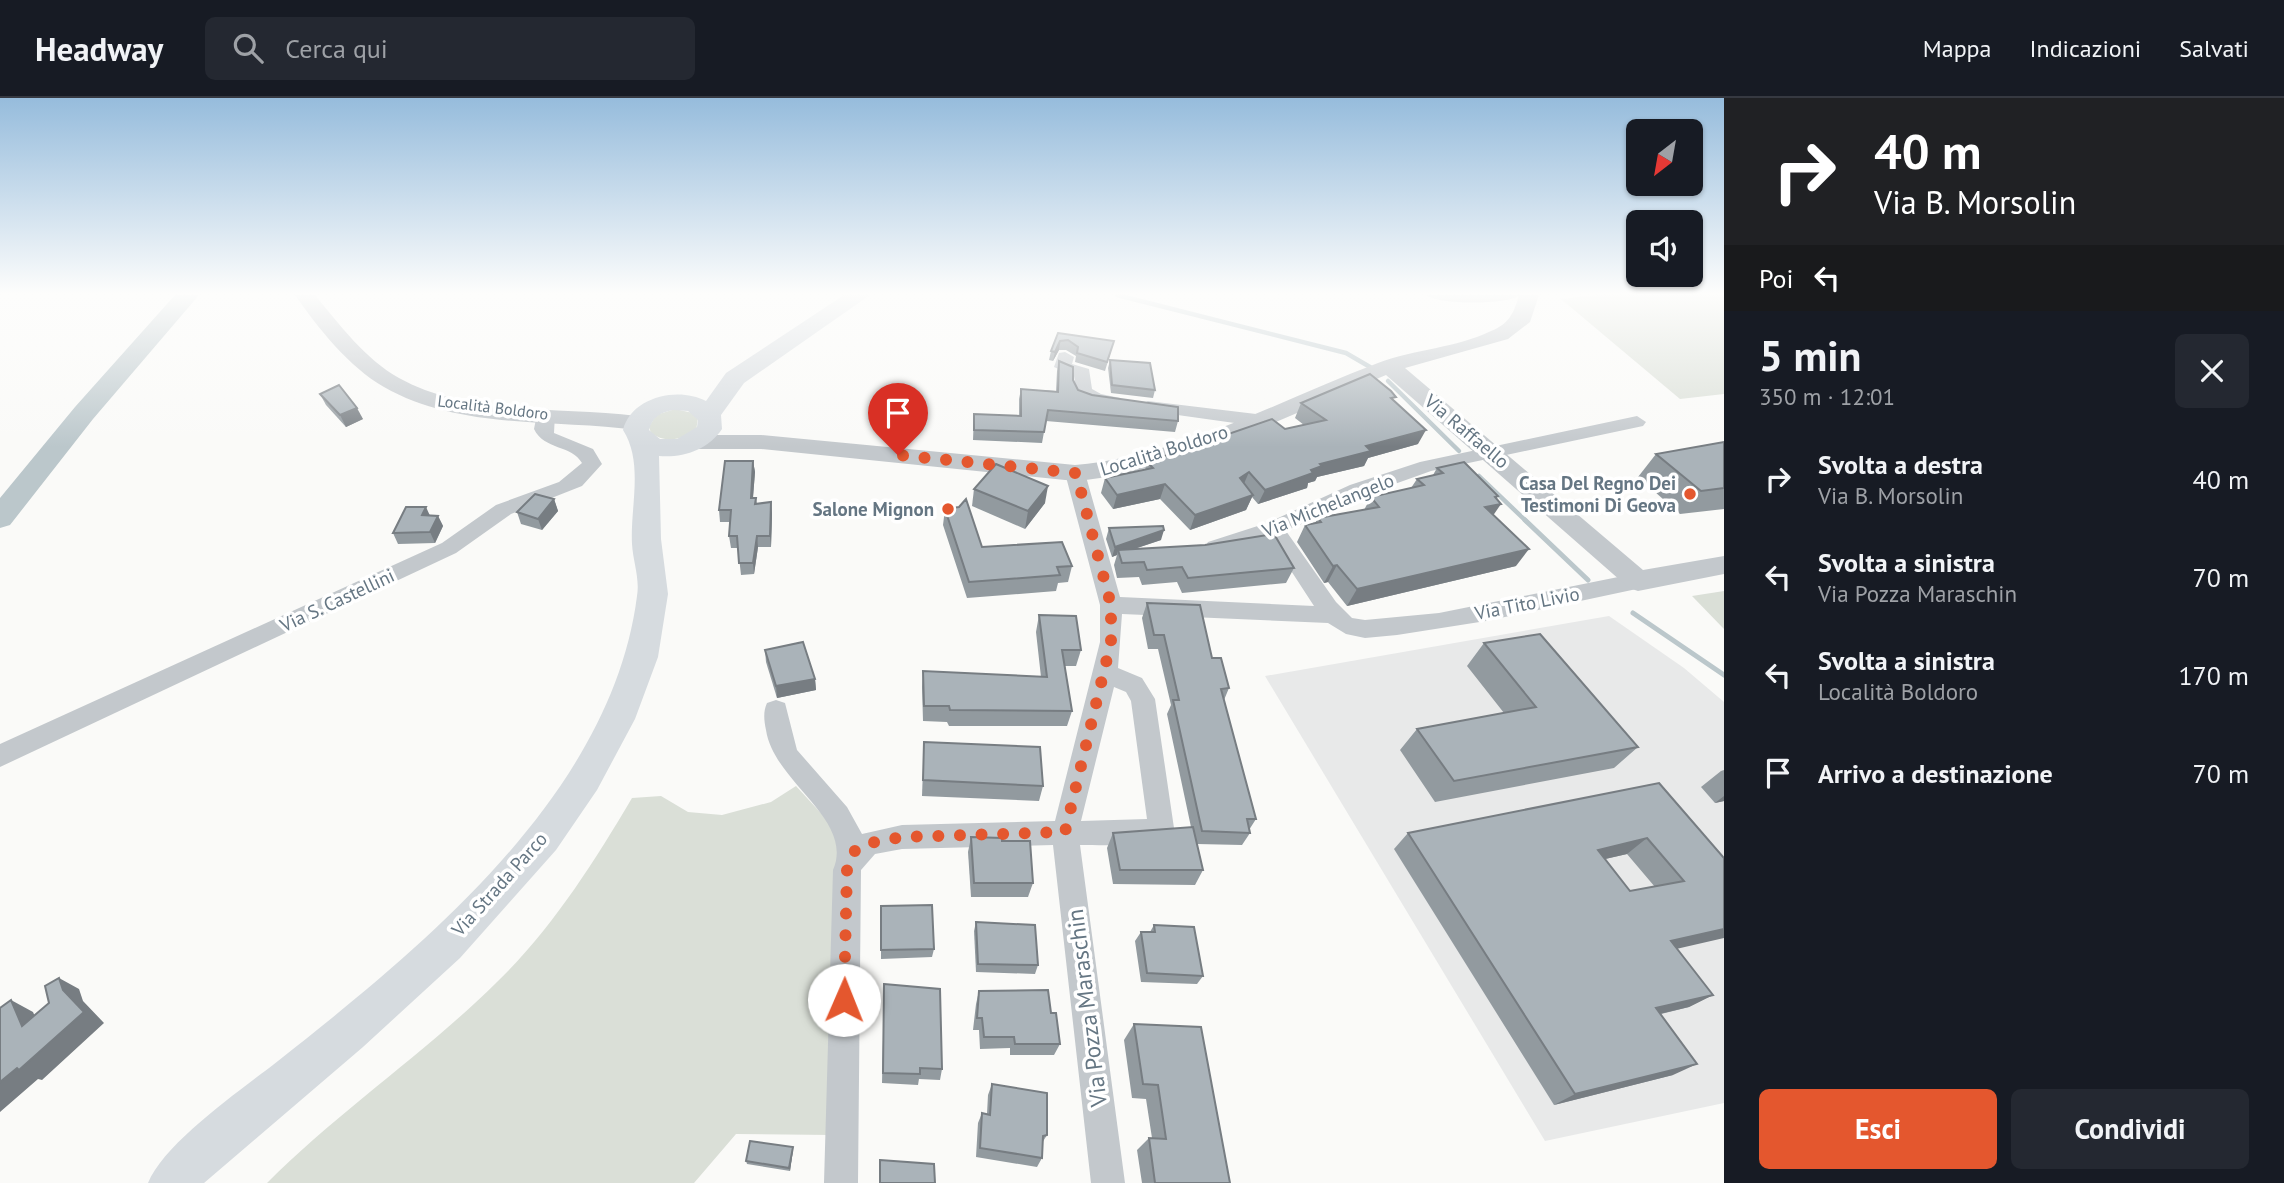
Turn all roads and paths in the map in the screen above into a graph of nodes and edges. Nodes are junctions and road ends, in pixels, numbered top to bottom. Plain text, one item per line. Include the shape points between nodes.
1 (348, 346) edge
2 (783, 346) edge
3 (1471, 346) edge
4 (1065, 357) dead end
5 (1376, 371) junction
6 (546, 414) junction
7 (1256, 420) junction
8 (1637, 422) dead end
9 (700, 431) junction
10 (641, 432) junction
11 (1493, 452) junction
12 (1076, 473) junction
13 (648, 483) junction
14 (1274, 528) junction
15 (1191, 550) edge
16 (1724, 565) edge
17 (1638, 581) junction
18 (1111, 605) junction
19 (1333, 615) junction
20 (1106, 673) junction
21 (776, 710) dead end
22 (0, 756) edge
23 (1065, 832) junction
24 (852, 853) junction
25 (170, 1183) edge
26 (841, 1183) edge
27 (1108, 1183) edge

1 - 6 street, Località Boldoro via 388,381 410,393 455,405
2 - 9 main road via 735,378
3 - 5 street, Località Boldoro
4 - 7 street via 1063,368 1083,373 1083,391 1096,399
5 - 7 street, Località Boldoro
5 - 11 street, Via Raffaello
6 - 10 street, Località Boldoro
6 - 22 street, Via S. Castellini via 542,429 547,436 586,453 592,464 569,486 513,504 449,548
7 - 12 street, Località Boldoro via 1147,459
8 - 11 street, Via Michelangelo
9 - 10 main road via 663,447
9 - 10 main road via 695,404 673,402 649,409
9 - 12 street, Località Boldoro via 761,442
9 - 13 main road
10 - 13 main road, Via Strada Parco
11 - 14 street, Via Michelangelo via 1427,466 1369,486
11 - 17 street, Via Raffaello
12 - 18 street, Via Pozza Maraschin
13 - 25 main road, Via Strada Parco via 647,546 653,594 641,657 619,717 574,795 518,866 440,949
14 - 15 street, Via Michelangelo
14 - 19 street
16 - 17 street, Via Tito Livio
17 - 19 street, Via Tito Livio via 1362,632
18 - 19 street
18 - 20 street, Via Pozza Maraschin
20 - 23 street, Via Pozza Maraschin
20 - 23 street via 1140,691 1161,828
21 - 24 street via 777,733 789,758 845,825 853,841
23 - 24 street via 902,837 865,844
23 - 27 street, Via Pozza Maraschin
24 - 26 street via 847,870

